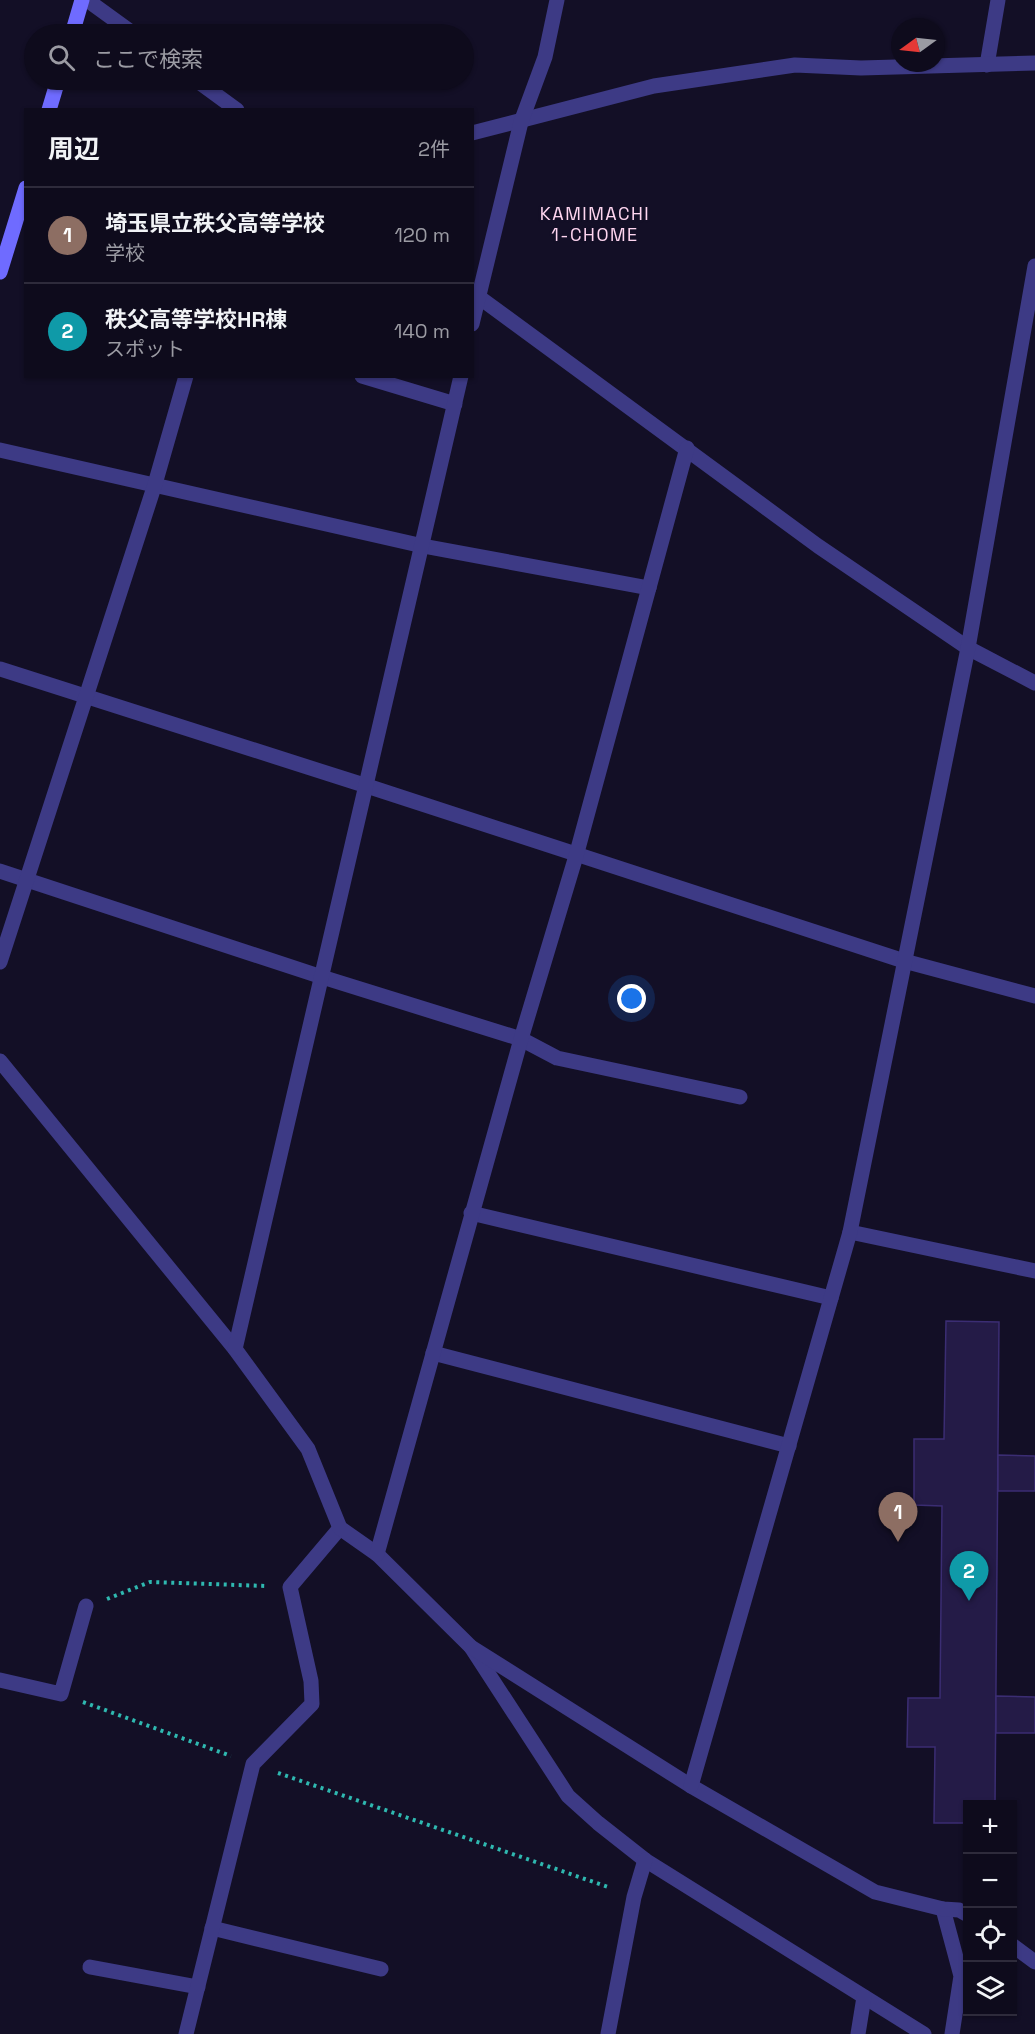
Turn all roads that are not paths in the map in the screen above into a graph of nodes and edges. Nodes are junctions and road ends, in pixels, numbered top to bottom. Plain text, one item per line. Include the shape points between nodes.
1 (85, 0) edge
2 (557, 0) edge
3 (998, 0) edge
4 (76, 24) edge
5 (120, 24) edge
6 (1035, 63) edge
7 (987, 64) junction
8 (55, 90) edge
9 (210, 90) edge
10 (50, 108) edge
11 (234, 108) edge
12 (521, 122) junction
13 (474, 133) edge
14 (24, 194) edge
15 (1035, 266) edge
16 (0, 272) edge
17 (476, 294) edge
18 (474, 309) edge
19 (185, 378) edge
20 (369, 378) edge
21 (460, 378) edge
22 (454, 404) junction
23 (687, 448) junction
24 (0, 450) edge
25 (155, 484) junction
26 (423, 546) junction
27 (649, 588) junction
28 (968, 648) junction
29 (0, 669) edge
30 (1035, 682) edge
31 (86, 696) junction
32 (367, 786) junction
33 (576, 856) junction
34 (0, 871) edge
35 (26, 880) junction
36 (904, 961) junction
37 (0, 962) edge
38 (322, 977) junction
39 (1035, 996) edge
40 (521, 1039) junction
41 (0, 1061) edge
42 (740, 1096) dead end
43 (471, 1213) junction
44 (850, 1232) junction
45 (1035, 1271) edge
46 (831, 1298) junction
47 (235, 1349) junction
48 (433, 1353) junction
49 (789, 1446) junction
50 (340, 1528) junction
51 (377, 1554) junction
52 (86, 1606) road end
53 (471, 1647) junction
54 (0, 1680) edge
55 (691, 1786) junction
56 (645, 1860) junction
57 (944, 1909) junction
58 (963, 1912) edge
59 (213, 1928) junction
60 (1017, 1949) edge
61 (1035, 1962) edge
62 (90, 1967) dead end
63 (381, 1969) dead end
64 (198, 1987) junction
65 (864, 1997) junction
66 (186, 2034) edge
67 (608, 2034) edge
68 (858, 2034) edge
69 (924, 2034) edge
70 (952, 2034) edge

1 - 4 street
1 - 5 street
2 - 12 street via 545,57
3 - 7 street
6 - 7 street
7 - 12 street via 861,68 795,65 654,86
8 - 10 street
9 - 11 street
12 - 13 street
12 - 17 street
14 - 16 street
15 - 28 street
17 - 18 street
17 - 23 street
19 - 25 street
20 - 22 street
21 - 22 street
22 - 26 street
23 - 27 street
23 - 28 street via 818,546
24 - 25 street
25 - 26 street
25 - 31 street
26 - 27 street
26 - 32 street
27 - 33 street
28 - 30 street
28 - 36 street
29 - 31 street
31 - 32 street
31 - 35 street
32 - 33 street
32 - 38 street
33 - 36 street
33 - 40 street
34 - 35 street
35 - 37 street
35 - 38 street
36 - 39 street
36 - 44 street
38 - 40 street
38 - 47 street
40 - 42 street via 557,1058
40 - 43 street
41 - 47 street
43 - 46 street
43 - 48 street
44 - 45 street
44 - 46 street
46 - 49 street
47 - 50 street via 309,1449
48 - 49 street
48 - 51 street
49 - 55 street
50 - 51 street
50 - 59 street via 290,1587 311,1681 312,1704 253,1764
51 - 53 street
52 - 54 street via 61,1694
53 - 55 street
53 - 56 street via 568,1796
55 - 57 street via 875,1892
56 - 65 street
56 - 67 street via 634,1897
57 - 58 street
57 - 70 street via 961,1976
59 - 63 street
59 - 64 street
60 - 61 street
62 - 64 street
64 - 66 street
65 - 68 street
65 - 69 street

